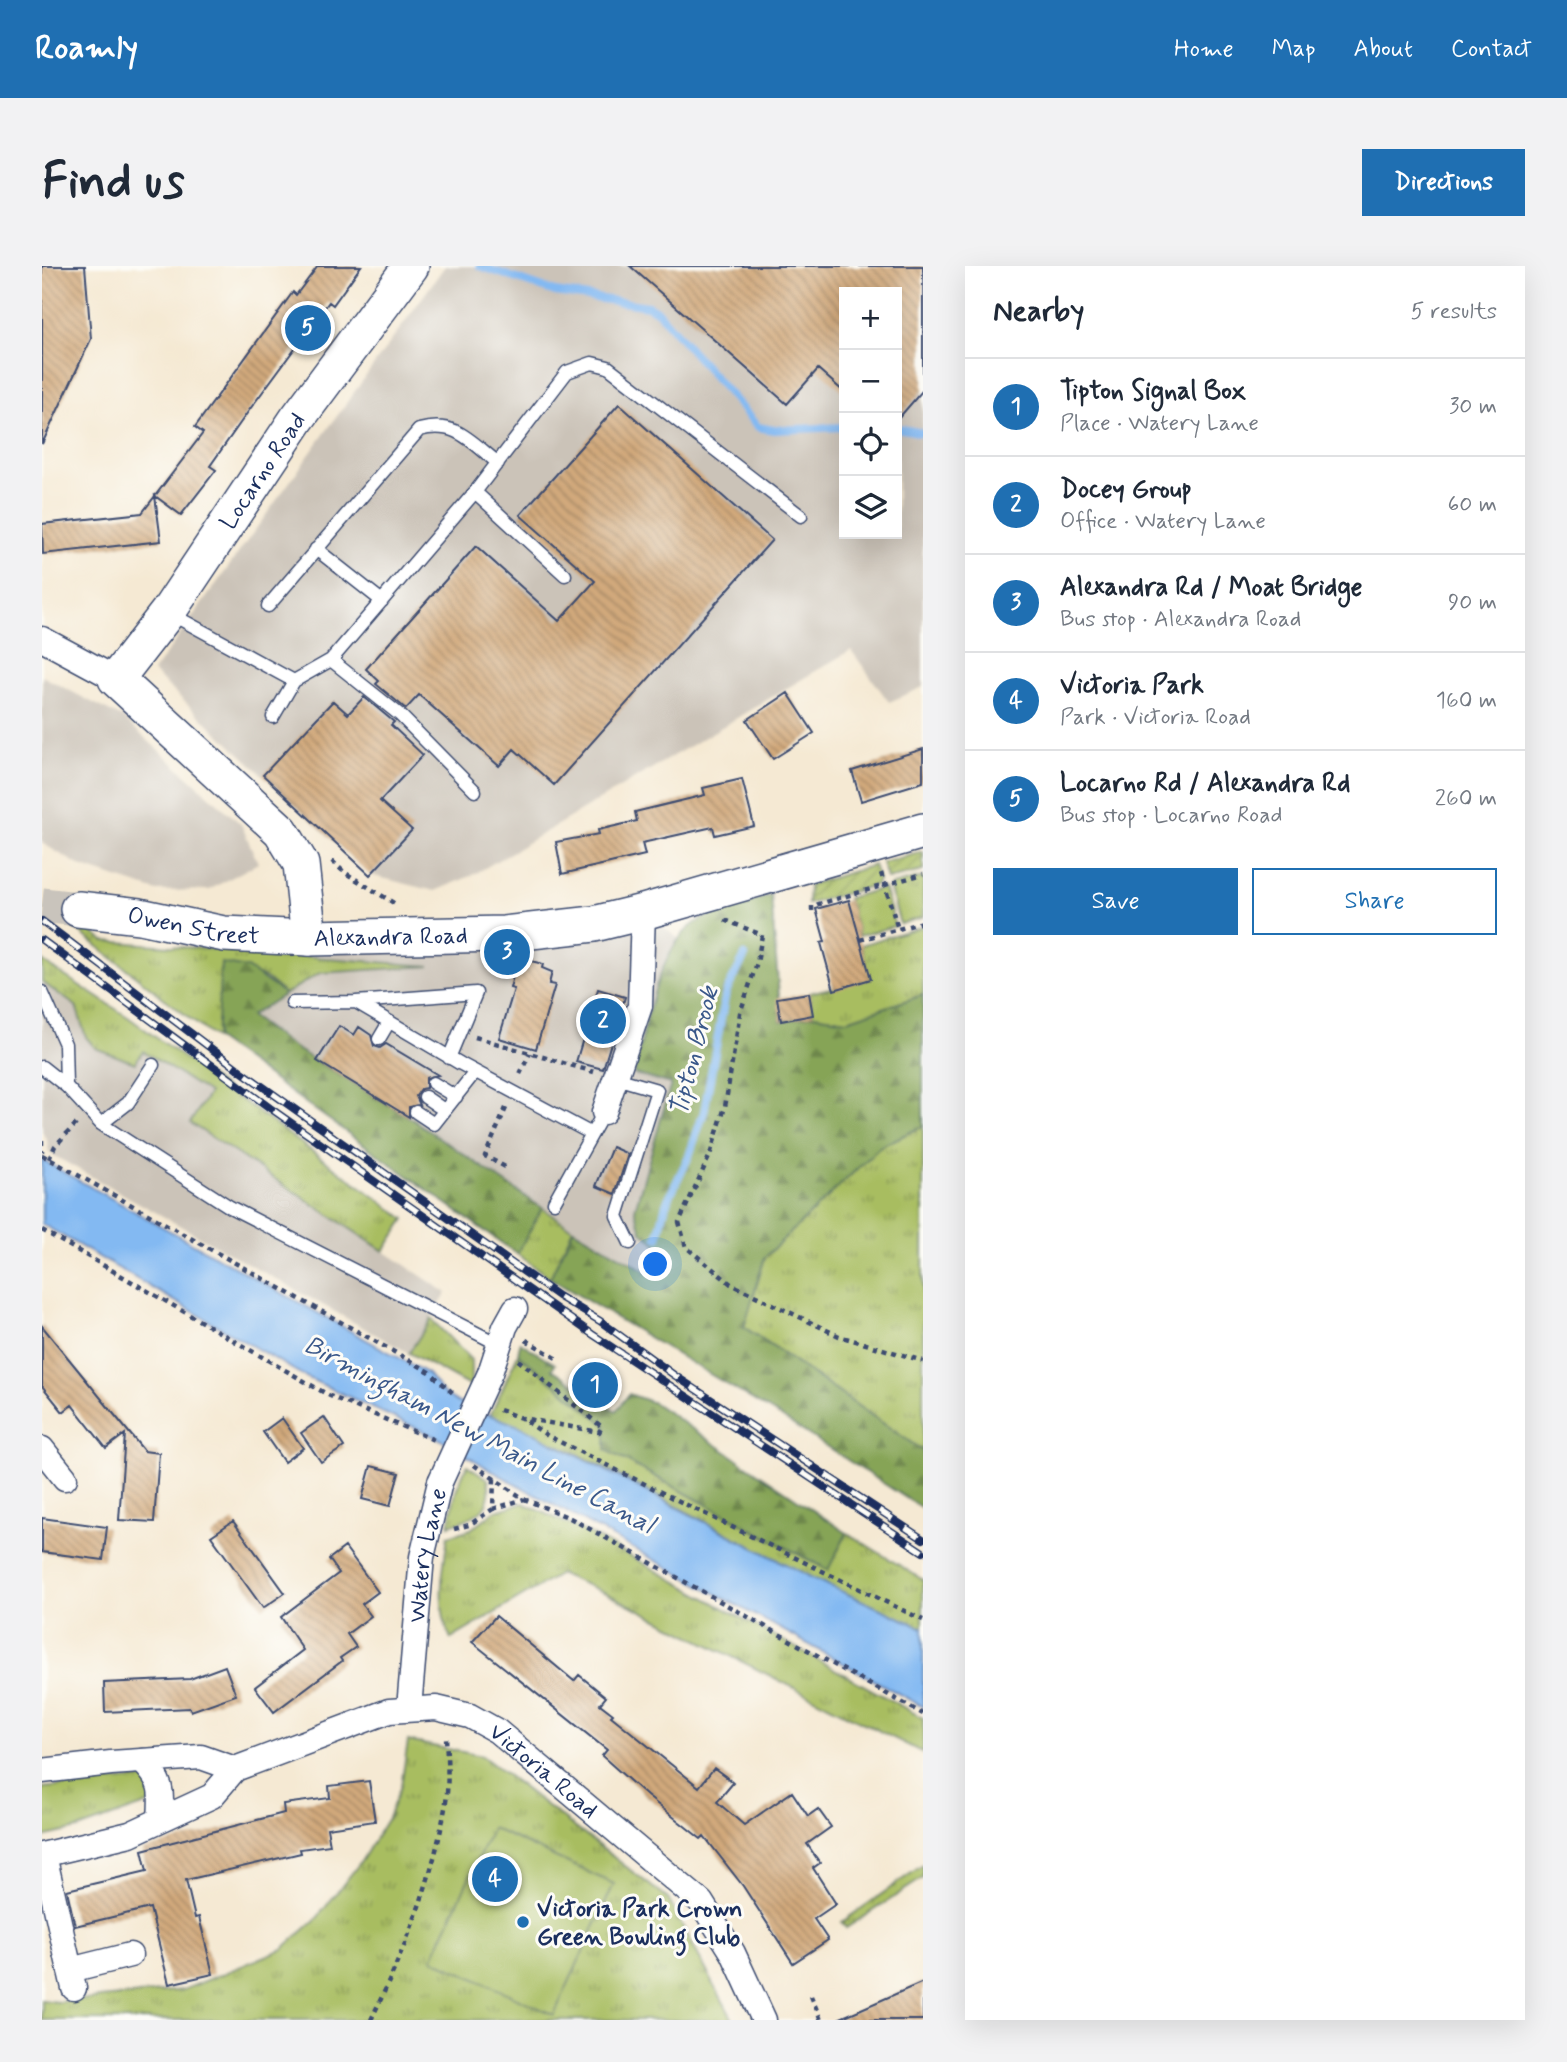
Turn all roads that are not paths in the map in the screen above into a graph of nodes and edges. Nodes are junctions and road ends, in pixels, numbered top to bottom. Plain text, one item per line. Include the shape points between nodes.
1 (411, 266) edge
2 (498, 463) junction
3 (475, 492) junction
4 (800, 516) dead end
5 (316, 549) junction
6 (565, 575) dead end
7 (382, 601) junction
8 (268, 607) dead end
9 (168, 612) junction
10 (42, 639) edge
11 (331, 660) junction
12 (116, 679) junction
13 (294, 681) junction
14 (273, 717) dead end
15 (475, 791) dead end
16 (923, 831) edge
17 (78, 909) tunnel mouth
18 (643, 912) junction
19 (309, 938) junction
20 (42, 992) edge
21 (356, 1002) junction
22 (292, 1003) dead end
23 (389, 1022) junction
24 (379, 1039) dead end
25 (455, 1061) junction
26 (153, 1065) dead end
27 (42, 1067) edge
28 (475, 1072) junction
29 (615, 1077) junction
30 (433, 1083) dead end
31 (66, 1086) junction
32 (425, 1097) dead end
33 (456, 1097) junction
34 (444, 1110) junction
35 (416, 1112) dead end
36 (598, 1123) junction
37 (101, 1124) junction
38 (554, 1202) dead end
39 (630, 1243) dead end
40 (506, 1326) joint
41 (42, 1448) edge
42 (65, 1478) dead end
43 (409, 1708) junction
44 (142, 1762) junction
45 (235, 1769) junction
46 (42, 1771) edge
47 (160, 1819) junction
48 (43, 1855) edge
49 (130, 1955) dead end
50 (764, 2020) edge

1 - 9 main road, Locarno Road via 297,419
2 - 3 lane
2 - 4 lane via 566,372 592,363 608,367
2 - 5 lane via 451,426 419,430
3 - 6 lane
3 - 7 lane
5 - 7 lane
5 - 8 lane
7 - 11 lane
9 - 12 main road, Locarno Road
9 - 13 lane
10 - 12 street, Alexandra Road
11 - 13 lane
11 - 15 lane via 400,715
12 - 19 main road, Alexandra Road via 281,831 302,864
13 - 14 lane
16 - 18 main road, Alexandra Road
17 - 19 main road, Owen Street via 140,916 224,934
18 - 19 main road, Alexandra Road via 594,924 504,934
18 - 29 street via 640,1006
20 - 31 lane via 65,1044
21 - 22 lane
21 - 23 lane
21 - 25 lane via 476,993
23 - 24 lane
23 - 25 lane
25 - 28 lane
26 - 37 lane via 128,1103
27 - 31 lane
28 - 33 lane
28 - 36 lane via 513,1092
29 - 36 street
29 - 39 lane via 657,1090 617,1216
30 - 33 lane
31 - 37 lane
32 - 34 lane
33 - 34 lane
34 - 35 lane via 434,1124
36 - 38 lane
37 - 40 lane via 230,1207
40 - 43 street, Watery Lane, bridge via 490,1373 440,1482 422,1557
41 - 42 street
43 - 45 street, Victoria Road via 371,1717
43 - 50 street, Victoria Road via 436,1708 470,1716 497,1731 701,1902 733,1953
44 - 45 street via 201,1757
44 - 46 street
44 - 47 street via 158,1777
45 - 47 street, Victoria Road via 212,1796
47 - 48 street via 130,1834
48 - 49 street via 72,1979

